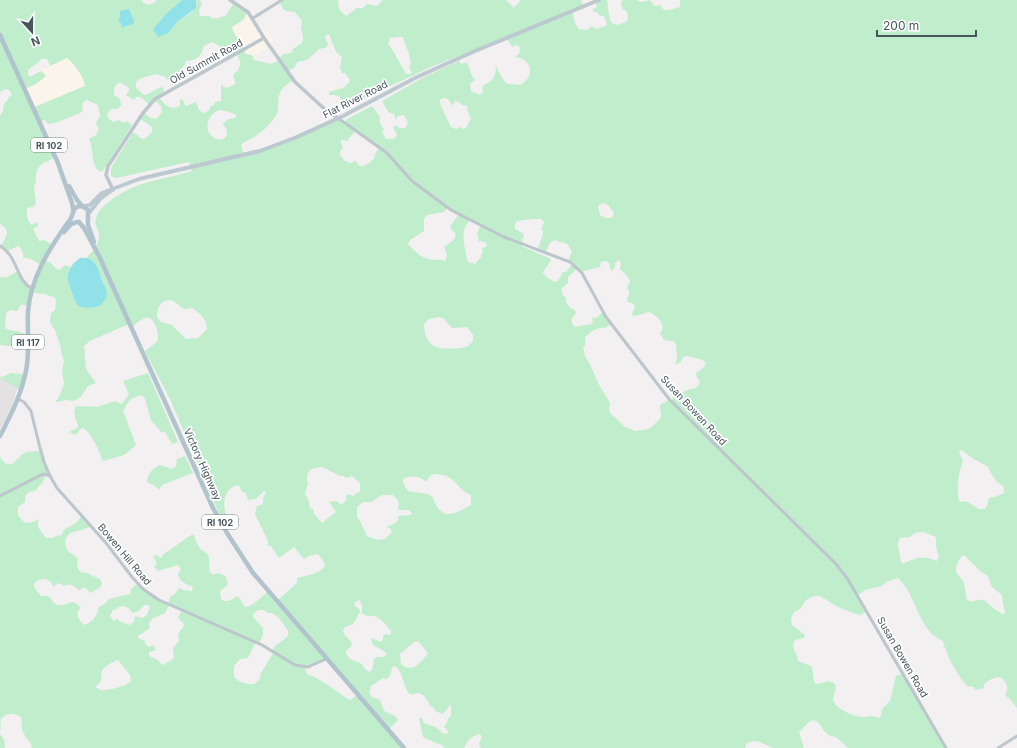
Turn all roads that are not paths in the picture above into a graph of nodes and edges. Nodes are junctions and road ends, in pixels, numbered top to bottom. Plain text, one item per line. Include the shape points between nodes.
1 (230, 0) edge
2 (282, 0) edge
3 (599, 0) edge
4 (253, 18) junction
5 (0, 35) edge
6 (264, 38) junction
7 (338, 118) junction
8 (62, 173) junction
9 (112, 190) junction
10 (83, 206) junction
11 (73, 209) junction
12 (72, 216) junction
13 (88, 216) junction
14 (78, 222) junction
15 (0, 246) edge
16 (51, 247) junction
17 (100, 256) junction
18 (32, 289) junction
19 (18, 399) junction
20 (0, 436) edge
21 (50, 476) junction
22 (0, 496) edge
23 (326, 659) junction
24 (1017, 736) edge
25 (404, 748) edge
26 (946, 748) edge
27 (998, 748) edge

1 - 4 street
2 - 4 street
3 - 7 main road, Flat River Road via 417,77
4 - 6 street
5 - 8 main road, RI 102
6 - 7 street via 295,82
6 - 9 street, Old Summit Road via 151,103 108,166 106,175
7 - 9 main road, Flat River Road via 271,148 147,177
7 - 26 street, Susan Bowen Road via 387,153 412,181 451,210 504,237 570,262 579,269 606,317 672,402 847,578
8 - 10 main road, RI 102
8 - 11 main road, RI 102
9 - 10 main road, Flat River Road via 102,193 90,204
9 - 13 main road, Flat River Road via 100,199
10 - 11 main road
10 - 13 main road via 88,210
11 - 12 main road
12 - 14 main road
12 - 16 main road
13 - 14 main road via 84,222
13 - 17 main road, Victory Highway / RI 102 via 88,225
14 - 16 main road, RI 117 via 71,224
14 - 17 main road, Victory Highway / RI 102
15 - 18 street via 9,252 22,279
16 - 18 main road, RI 117
17 - 23 main road, Victory Highway / RI 102 via 221,523 253,573
18 - 19 main road, RI 117 via 28,312 26,370
19 - 20 main road, RI 117
19 - 21 street, Bowen Hill Road via 31,410
21 - 22 street via 41,475
21 - 23 street, Bowen Hill Road via 139,586 148,593 265,647 300,667 311,666
23 - 25 main road, Victory Highway / RI 102
24 - 27 street

